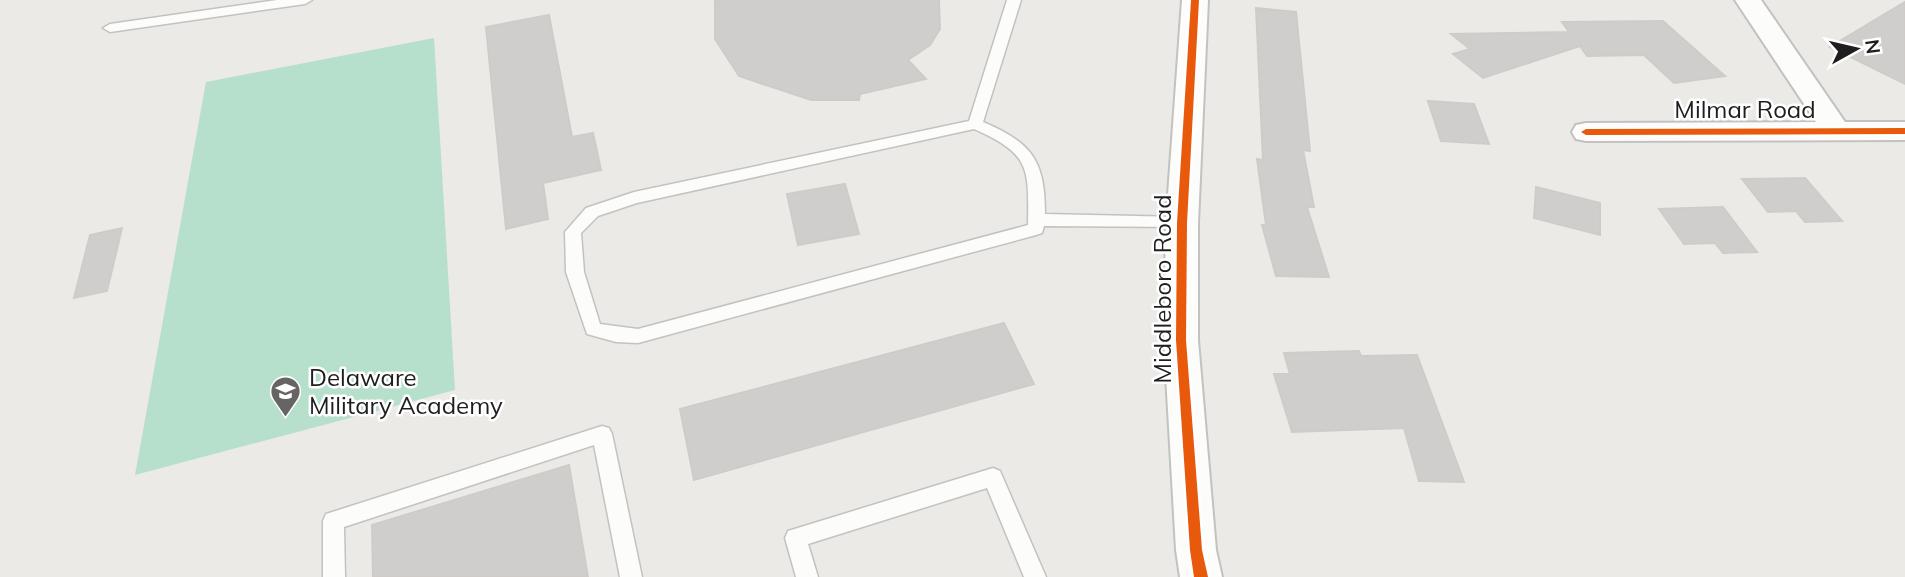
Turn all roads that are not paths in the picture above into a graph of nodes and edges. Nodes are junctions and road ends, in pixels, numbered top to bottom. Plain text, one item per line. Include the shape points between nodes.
1 (305, 0) edge
2 (1014, 0) edge
3 (1195, 0) edge
4 (1748, 0) edge
5 (110, 28) dead end
6 (975, 124) junction
7 (1836, 130) junction
8 (1905, 131) edge
9 (1586, 132) dead end
10 (1036, 220) junction
11 (1182, 223) junction
12 (334, 577) edge
13 (631, 577) edge
14 (807, 577) edge
15 (1035, 577) edge
16 (1201, 577) edge

1 - 5 lane
2 - 6 lane
3 - 11 street, Middleboro Road
4 - 7 street
6 - 10 lane via 1004,136 1030,156 1037,184
6 - 10 lane via 634,198 592,212 573,233 575,272 593,329 638,336 1035,229
7 - 8 street, Milmar Road
7 - 9 street, Milmar Road
10 - 11 lane
11 - 16 street, Middleboro Road via 1181,340
12 - 13 lane via 333,521 602,434
14 - 15 lane via 796,538 993,477

